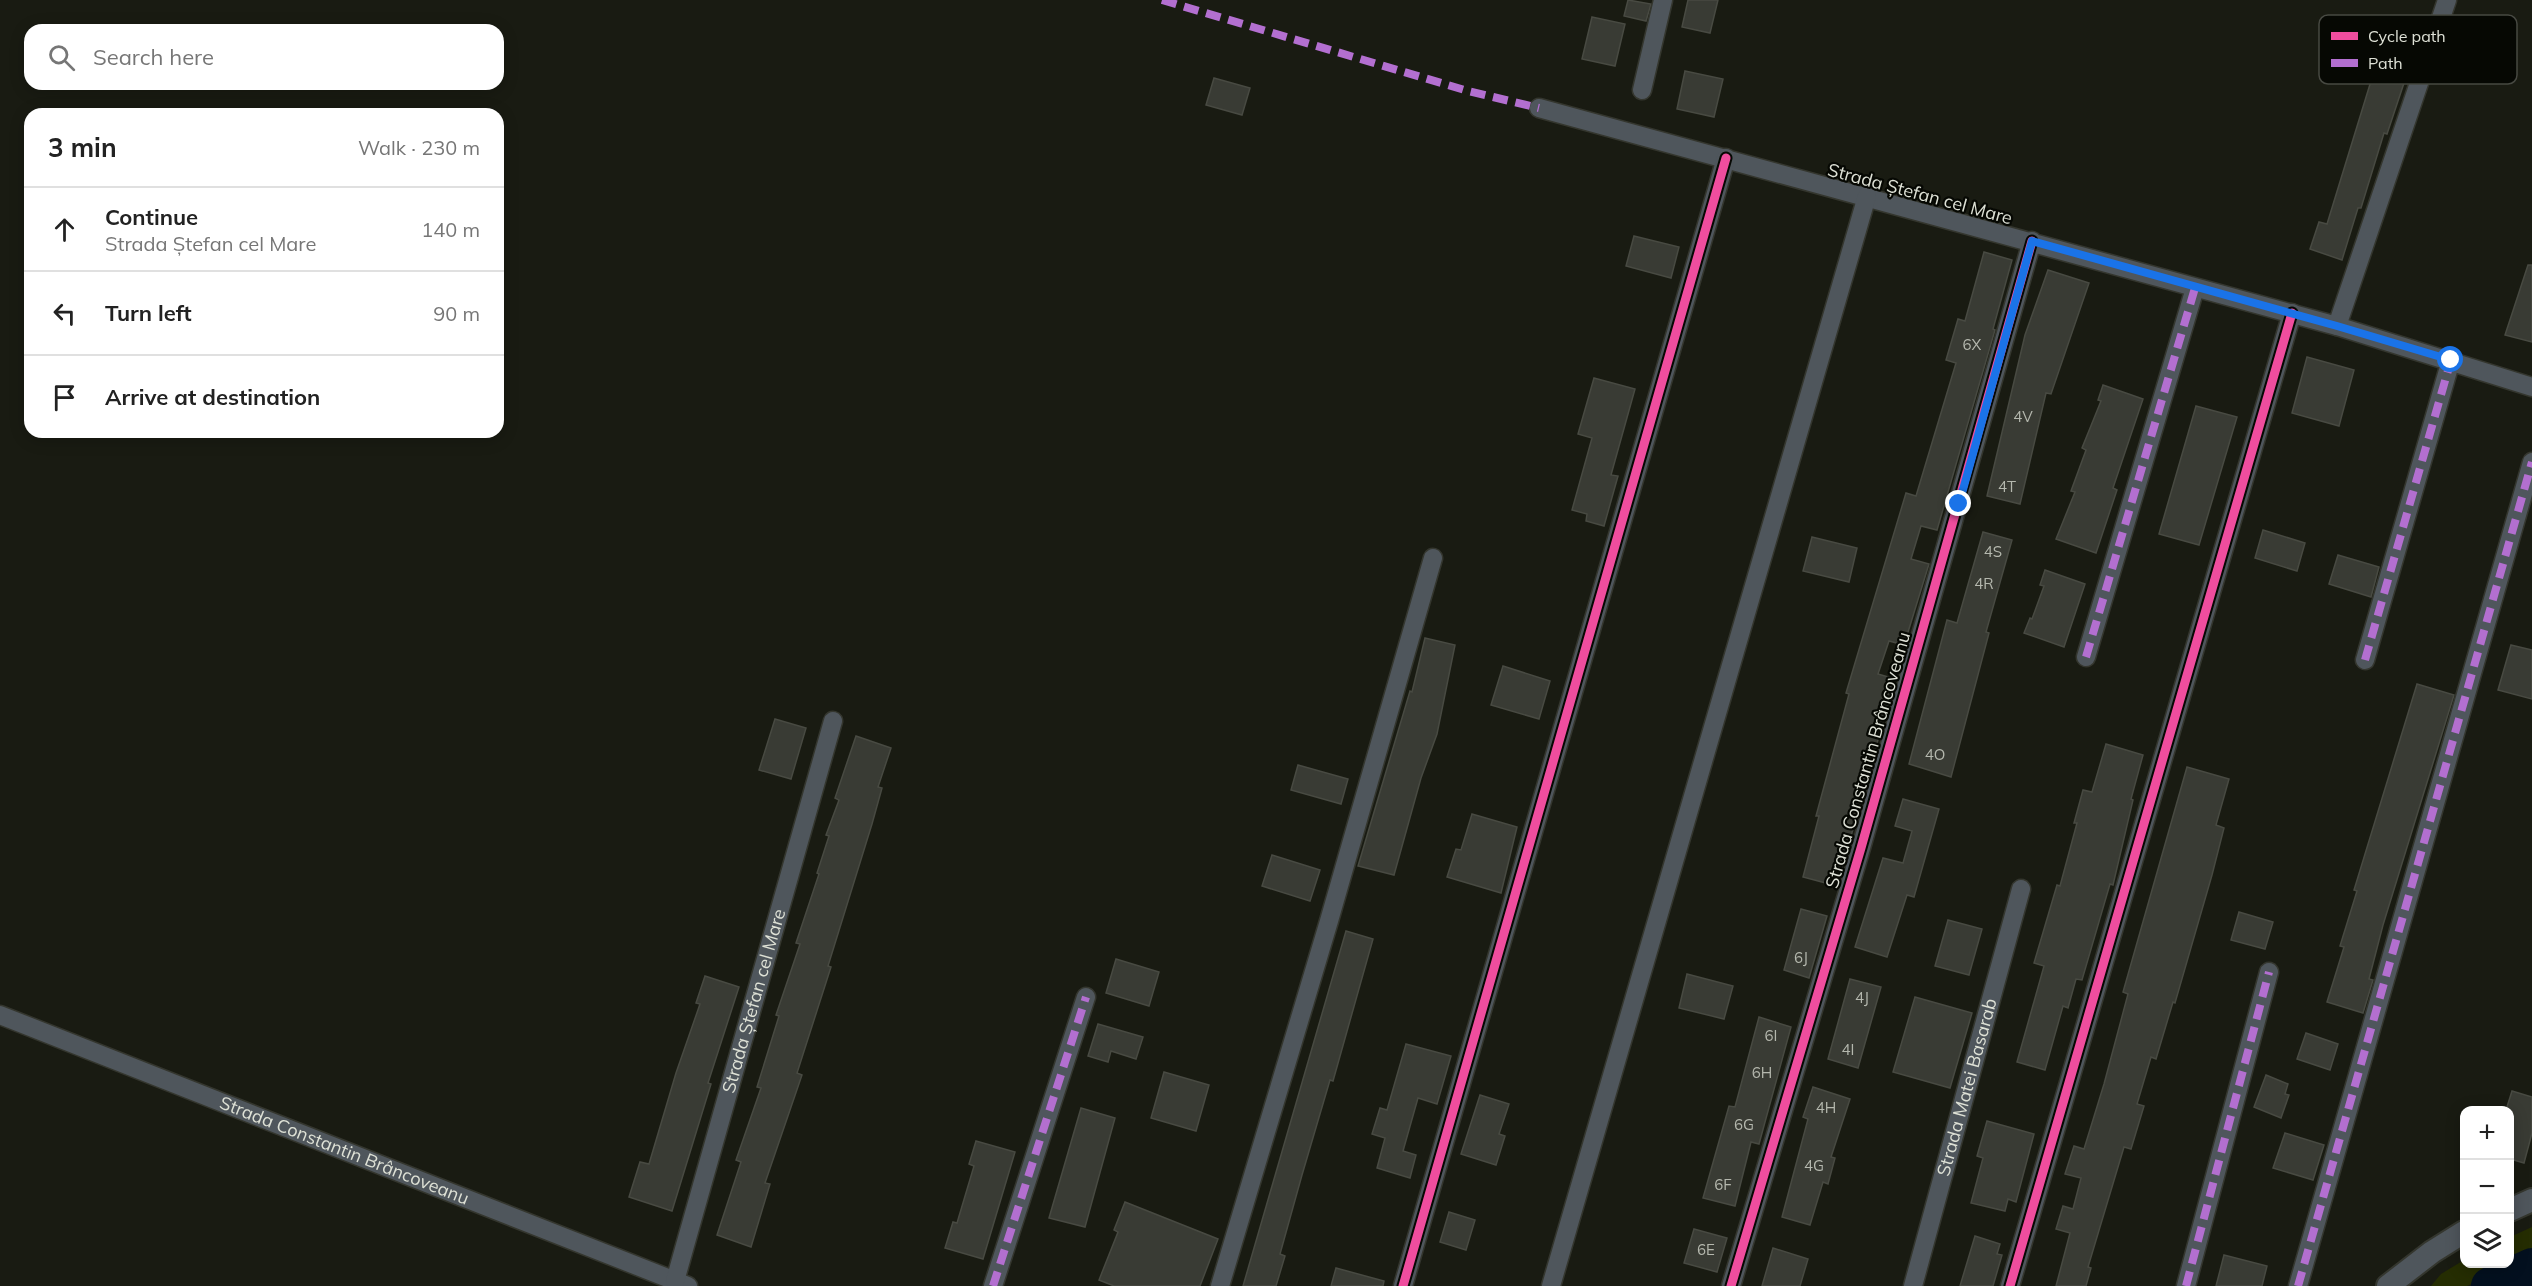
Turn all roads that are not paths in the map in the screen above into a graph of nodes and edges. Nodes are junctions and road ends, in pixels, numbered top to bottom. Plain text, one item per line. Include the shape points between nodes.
1 (1663, 0) edge
2 (2447, 0) edge
3 (2442, 15) edge
4 (2419, 84) edge
5 (1642, 90) dead end
6 (1539, 108) dead end
7 (1726, 158) junction
8 (1867, 196) junction
9 (2032, 241) junction
10 (2195, 288) junction
11 (2292, 313) junction
12 (2337, 326) junction
13 (2451, 360) junction
14 (2532, 387) edge
15 (2532, 462) edge
16 (1433, 558) dead end
17 (2086, 657) dead end
18 (2366, 660) dead end
19 (833, 721) dead end
20 (2021, 889) dead end
21 (2269, 972) dead end
22 (1086, 997) dead end
23 (0, 1015) edge
24 (2532, 1200) edge
25 (2514, 1208) edge
26 (2460, 1235) edge
27 (682, 1283) edge
28 (2397, 1283) edge
29 (993, 1286) edge
30 (1220, 1286) edge
31 (1403, 1286) edge
32 (1551, 1286) edge
33 (1731, 1286) edge
34 (1913, 1286) edge
35 (2010, 1286) edge
36 (2186, 1286) edge
37 (2298, 1286) edge

1 - 5 street
2 - 3 street
4 - 12 street
6 - 7 street, Strada Ștefan cel Mare
7 - 8 street, Strada Ștefan cel Mare
7 - 31 street
8 - 9 street, Strada Ștefan cel Mare
8 - 32 street
9 - 10 street, Strada Ștefan cel Mare
9 - 33 street, Strada Constantin Brâncoveanu via 1861,848
10 - 11 street, Strada Ștefan cel Mare
10 - 17 street
11 - 12 street, Strada Ștefan cel Mare
11 - 35 street
12 - 13 street, Strada Ștefan cel Mare
13 - 14 street, Strada Ștefan cel Mare
13 - 18 street
15 - 37 street
16 - 30 street
19 - 27 street, Strada Ștefan cel Mare
20 - 34 street, Strada Matei Basarab
21 - 36 street
22 - 29 street
23 - 27 street, Strada Constantin Brâncoveanu
24 - 25 street
26 - 28 street

